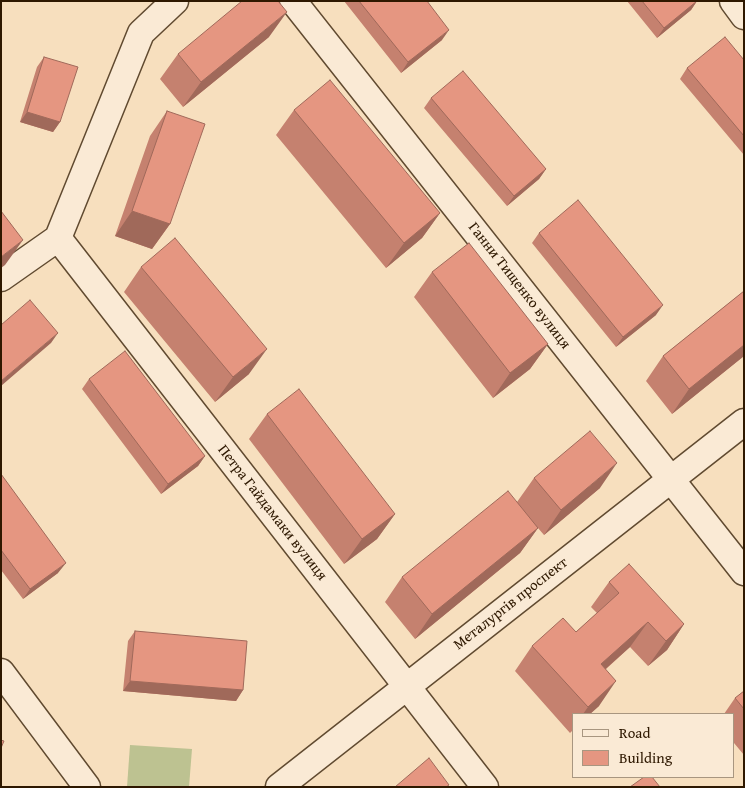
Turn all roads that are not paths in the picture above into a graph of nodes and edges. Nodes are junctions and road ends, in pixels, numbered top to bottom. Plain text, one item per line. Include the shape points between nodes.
1 (175, 1) edge
2 (293, 1) edge
3 (733, 1) edge
4 (744, 16) edge
5 (58, 238) junction
6 (1, 278) edge
7 (744, 422) edge
8 (671, 479) junction
9 (744, 572) edge
10 (1, 672) edge
11 (407, 686) junction
12 (87, 787) edge
13 (278, 787) edge
14 (485, 787) edge

1 - 5 street via 141,33
2 - 8 street, Ганни Тищенко вулиця
3 - 4 street
5 - 6 street
5 - 11 street, Петра Гайдамаки вулиця
7 - 8 street, Металургів проспект
8 - 9 street, Ганни Тищенко вулиця
8 - 11 street, Металургів проспект
10 - 12 street
11 - 13 street, Металургів проспект
11 - 14 street, Петра Гайдамаки вулиця

